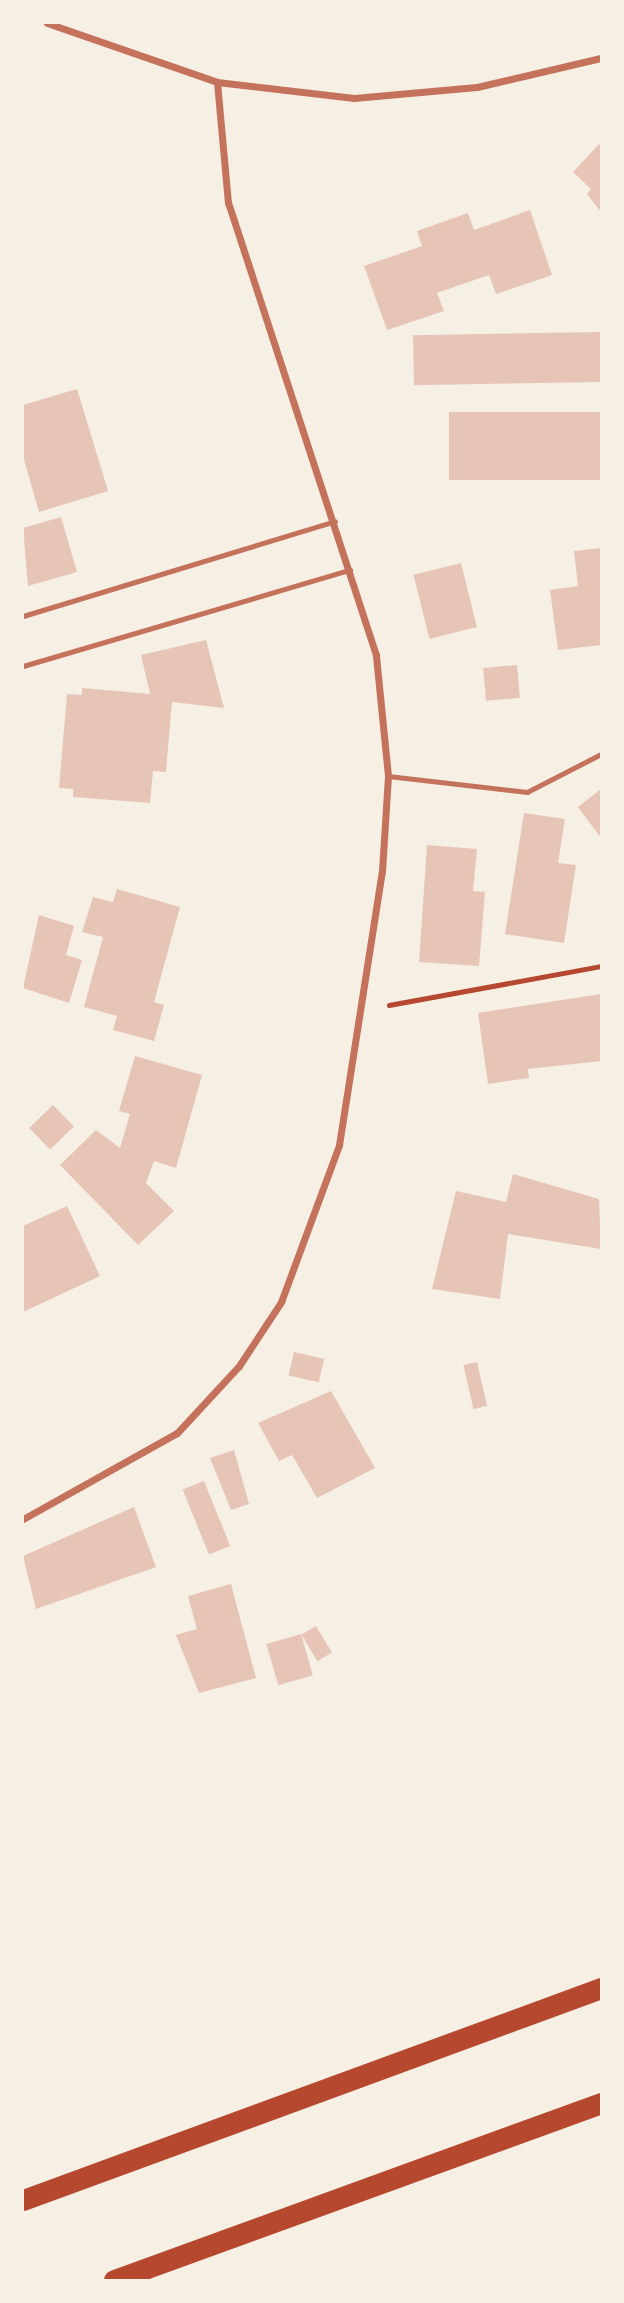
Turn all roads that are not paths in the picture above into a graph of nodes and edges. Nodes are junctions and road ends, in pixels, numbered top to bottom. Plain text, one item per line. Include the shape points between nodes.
1 (47, 23) edge
2 (601, 58) edge
3 (217, 82) junction
4 (335, 521) junction
5 (351, 570) junction
6 (23, 616) edge
7 (23, 666) edge
8 (601, 754) edge
9 (388, 776) junction
10 (23, 1519) edge
11 (601, 1988) edge
12 (601, 2103) edge
13 (23, 2200) edge
14 (114, 2280) edge

1 - 3 street
2 - 3 street via 412,96 341,97
3 - 4 street via 228,203
4 - 5 street
4 - 6 lane
5 - 7 lane
5 - 9 street via 376,656
8 - 9 lane via 527,792
9 - 10 street via 382,872 340,1145 313,1229 281,1302 239,1366 177,1433
11 - 13 highway
12 - 14 highway

